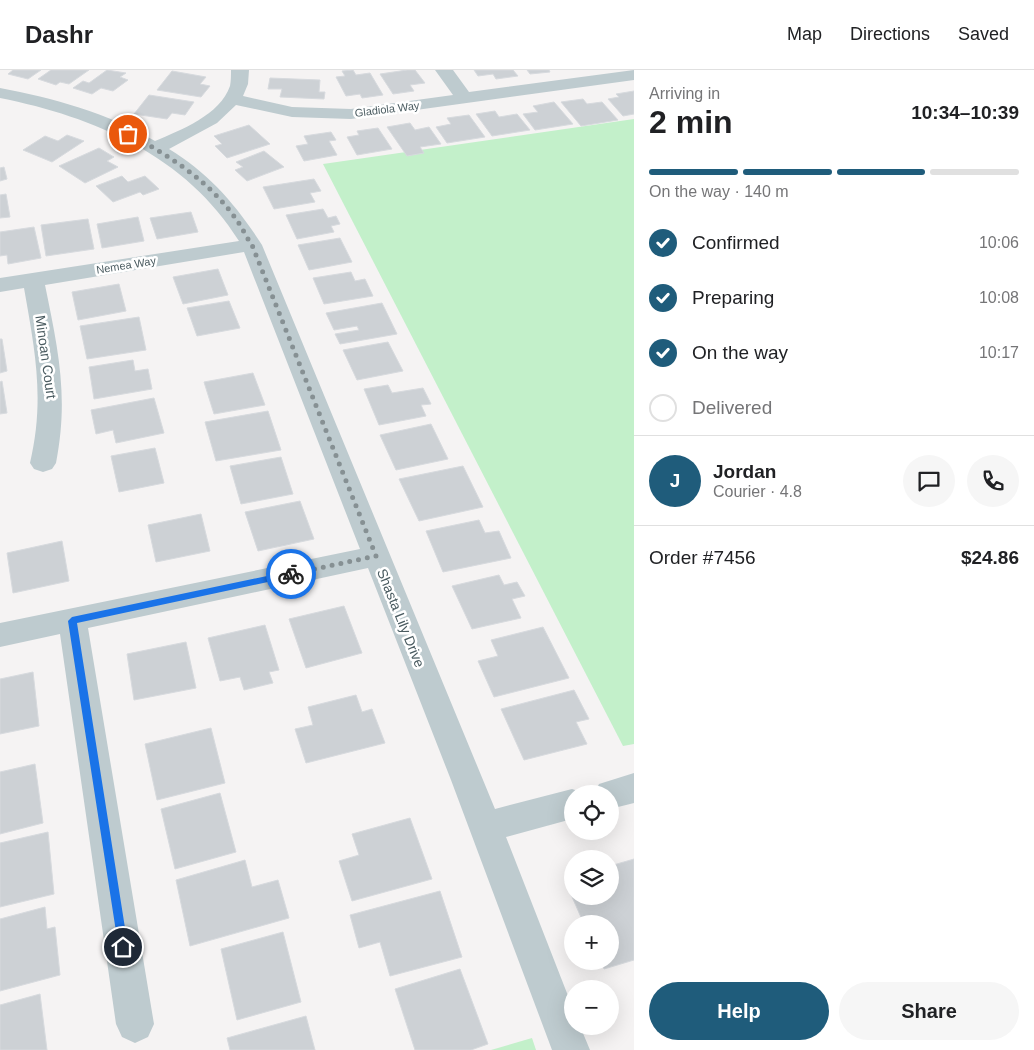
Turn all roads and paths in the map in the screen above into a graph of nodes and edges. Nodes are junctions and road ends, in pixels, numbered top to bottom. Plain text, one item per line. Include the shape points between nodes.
1 (240, 70) edge
2 (444, 70) edge
3 (634, 75) edge
4 (0, 93) edge
5 (232, 99) junction
6 (465, 99) junction
7 (155, 148) junction
8 (252, 245) junction
9 (33, 280) junction
10 (0, 286) edge
11 (43, 463) dead end
12 (376, 556) junction
13 (72, 621) junction
14 (0, 635) edge
15 (634, 788) edge
16 (619, 792) edge
17 (564, 806) edge
18 (486, 827) junction
19 (135, 1024) dead end
20 (571, 1050) edge

1 - 5 street via 240,84
2 - 6 street
3 - 6 street, Gladiola Way
4 - 7 street, Shasta Lily Drive via 72,112
5 - 6 street, Gladiola Way via 274,110 332,114
5 - 7 street via 201,126
7 - 8 street, Shasta Lily Drive via 207,186 236,219
8 - 9 street, Nemea Way
8 - 12 street, Shasta Lily Drive
9 - 10 street, Nemea Way
9 - 11 street, Minoan Court via 52,383 52,421
12 - 13 street
12 - 18 street, Shasta Lily Drive
13 - 14 street
13 - 19 street
15 - 16 street
17 - 18 street
18 - 20 street, Shasta Lily Drive

